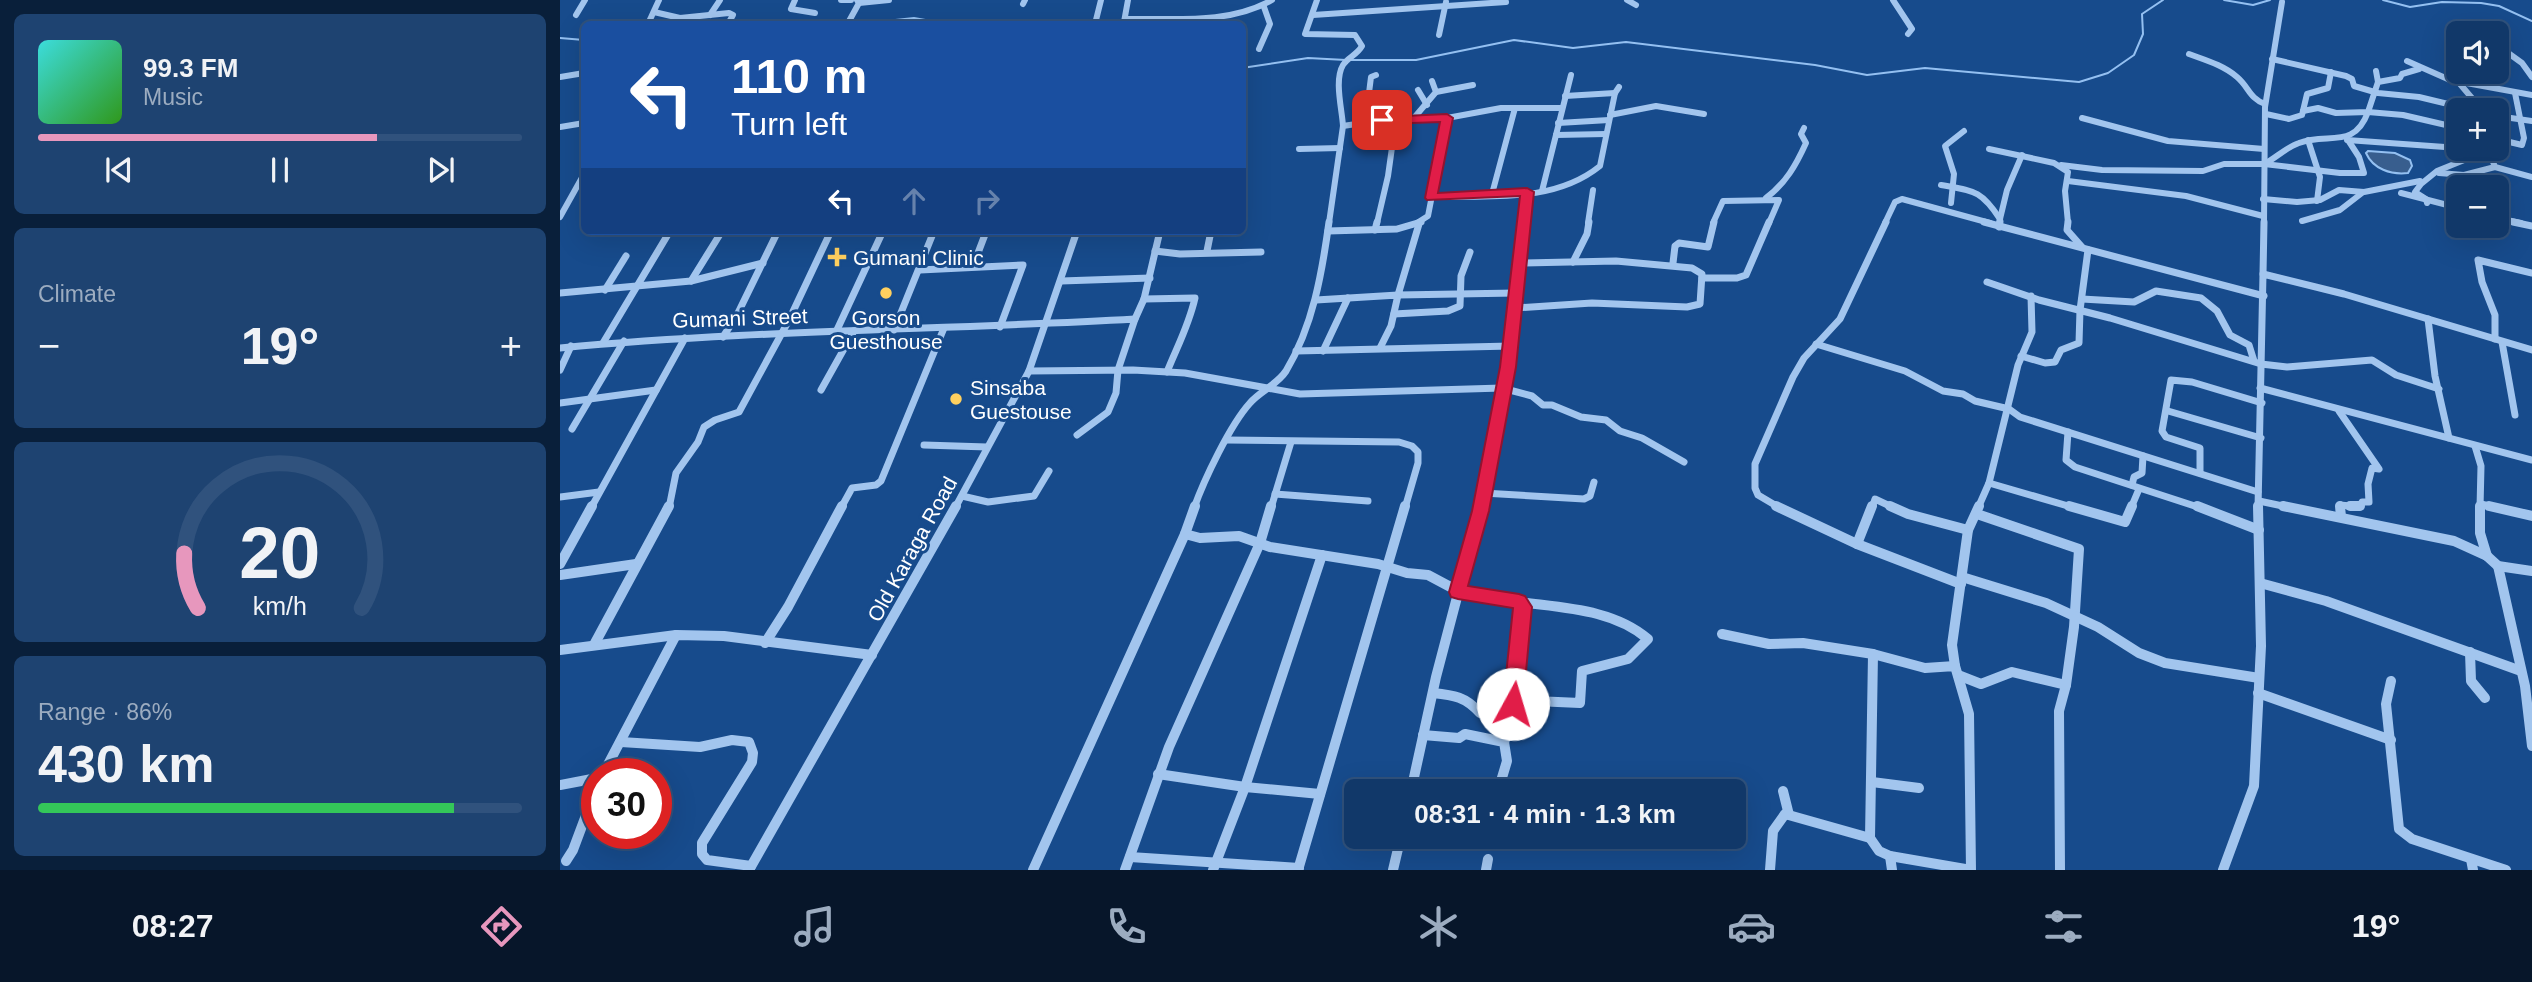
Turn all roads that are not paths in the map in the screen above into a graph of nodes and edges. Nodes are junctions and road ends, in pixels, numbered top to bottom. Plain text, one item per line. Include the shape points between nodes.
1 (585, 0) edge
2 (660, 0) edge
3 (720, 0) edge
4 (795, 0) edge
5 (841, 0) edge
6 (850, 0) edge
7 (889, 0) edge
8 (1101, 0) edge
9 (1128, 0) edge
10 (1272, 0) edge
11 (1317, 0) edge
12 (1627, 0) edge
13 (1893, 0) edge
14 (858, 2) edge
15 (1445, 2) edge
16 (1506, 2) dead end
17 (2282, 2) dead end
18 (1636, 5) dead end
19 (1264, 7) junction
20 (654, 12) junction
21 (816, 13) dead end
22 (576, 15) dead end
23 (709, 15) junction
24 (1313, 15) junction
25 (1158, 17) junction
26 (650, 21) edge
27 (730, 21) edge
28 (849, 21) edge
29 (1095, 21) edge
30 (1124, 21) edge
31 (1131, 21) edge
32 (1151, 21) edge
33 (1908, 34) dead end
34 (1439, 35) dead end
35 (1259, 49) dead end
36 (2189, 54) dead end
37 (2509, 54) edge
38 (2272, 59) junction
39 (2407, 61) dead end
40 (2419, 69) junction
41 (2376, 71) dead end
42 (2331, 72) junction
43 (581, 74) edge
44 (1376, 75) dead end
45 (1571, 75) dead end
46 (560, 77) edge
47 (2532, 77) edge
48 (2446, 78) edge
49 (1432, 81) dead end
50 (2378, 82) junction
51 (2461, 84) edge
52 (2466, 84) edge
53 (1473, 85) dead end
54 (1418, 90) dead end
55 (2375, 92) junction
56 (1436, 93) junction
57 (2515, 93) junction
58 (2531, 95) edge
59 (1565, 96) junction
60 (2472, 98) edge
61 (2265, 104) junction
62 (2446, 104) edge
63 (1427, 105) junction
64 (1515, 107) junction
65 (1561, 108) junction
66 (2304, 111) junction
67 (2368, 112) junction
68 (1704, 114) dead end
69 (2266, 114) junction
70 (1447, 118) junction
71 (1610, 118) junction
72 (2082, 118) dead end
73 (2509, 118) edge
74 (1396, 119) junction
75 (1412, 119) junction
76 (2521, 120) junction
77 (2532, 121) edge
78 (1365, 122) junction
79 (1558, 123) junction
80 (581, 124) edge
81 (2446, 125) edge
82 (1343, 126) junction
83 (560, 127) edge
84 (1804, 128) dead end
85 (1964, 131) dead end
86 (1606, 134) junction
87 (1556, 135) junction
88 (2337, 139) junction
89 (2308, 140) junction
90 (2348, 140) junction
91 (2509, 141) edge
92 (2513, 142) junction
93 (2509, 143) edge
94 (2446, 147) edge
95 (1340, 148) junction
96 (1300, 149) dead end
97 (1989, 149) dead end
98 (2264, 149) junction
99 (2022, 155) junction
100 (2460, 161) edge
101 (2494, 161) edge
102 (2264, 164) junction
103 (2061, 165) junction
104 (2495, 167) junction
105 (2321, 170) junction
106 (2439, 173) junction
107 (2532, 177) edge
108 (581, 178) edge
109 (2068, 181) junction
110 (2420, 181) junction
111 (1941, 185) dead end
112 (1955, 186) junction
113 (1593, 190) dead end
114 (1542, 191) junction
115 (1527, 192) junction
116 (2364, 192) junction
117 (2402, 193) dead end
118 (1492, 194) junction
119 (1431, 198) junction
120 (1766, 198) junction
121 (2263, 199) junction
122 (2317, 201) junction
123 (2426, 201) junction
124 (563, 203) edge
125 (1951, 203) dead end
126 (2446, 205) edge
127 (2263, 216) junction
128 (560, 217) edge
129 (2302, 221) dead end
130 (2509, 221) edge
131 (1999, 223) junction
132 (1419, 224) junction
133 (2532, 226) edge
134 (1375, 229) junction
135 (1328, 231) junction
136 (668, 235) edge
137 (720, 235) edge
138 (776, 235) edge
139 (829, 235) edge
140 (881, 235) edge
141 (933, 235) edge
142 (985, 235) edge
143 (1076, 235) edge
144 (1159, 235) edge
145 (1210, 235) edge
146 (2086, 249) junction
147 (1155, 251) junction
148 (1208, 251) junction
149 (1261, 252) dead end
150 (1470, 252) dead end
151 (626, 256) dead end
152 (1573, 262) junction
153 (762, 263) junction
154 (1519, 263) junction
155 (1672, 263) junction
156 (973, 266) junction
157 (920, 270) junction
158 (2532, 273) edge
159 (2263, 274) junction
160 (1150, 278) junction
161 (1702, 278) junction
162 (691, 281) junction
163 (1061, 281) junction
164 (1987, 282) dead end
165 (639, 286) junction
166 (605, 290) junction
167 (560, 293) edge
168 (1516, 293) junction
169 (1461, 294) junction
170 (1398, 295) junction
171 (2031, 296) junction
172 (2264, 296) junction
173 (1348, 298) junction
174 (1144, 299) junction
175 (2082, 299) junction
176 (1316, 300) junction
177 (1515, 308) junction
178 (2080, 310) junction
179 (1394, 314) junction
180 (1135, 319) junction
181 (2428, 319) junction
182 (1047, 325) junction
183 (1000, 327) junction
184 (944, 328) junction
185 (894, 330) junction
186 (853, 331) junction
187 (836, 332) junction
188 (779, 334) junction
189 (723, 337) junction
190 (685, 338) junction
191 (624, 341) junction
192 (2498, 341) junction
193 (603, 344) junction
194 (1816, 344) junction
195 (571, 346) junction
196 (1511, 346) junction
197 (560, 348) edge
198 (1380, 348) junction
199 (2532, 350) edge
200 (1296, 351) junction
201 (1323, 351) junction
202 (2021, 356) junction
203 (2258, 362) junction
204 (560, 370) edge
205 (1118, 370) junction
206 (1029, 371) junction
207 (1167, 372) junction
208 (1272, 387) junction
209 (1502, 387) junction
210 (2260, 388) junction
211 (656, 390) junction
212 (821, 390) dead end
213 (2439, 390) junction
214 (590, 399) junction
215 (560, 403) edge
216 (2262, 403) junction
217 (2168, 411) junction
218 (2339, 411) junction
219 (2008, 414) junction
220 (2515, 415) dead end
221 (572, 429) dead end
222 (2067, 432) junction
223 (1077, 435) dead end
224 (2261, 438) junction
225 (2449, 438) junction
226 (1227, 440) junction
227 (1291, 442) junction
228 (924, 445) dead end
229 (2475, 446) junction
230 (987, 447) junction
231 (2143, 456) junction
232 (2532, 460) edge
233 (1684, 462) dead end
234 (1049, 471) dead end
235 (2200, 473) junction
236 (1594, 482) dead end
237 (1989, 483) junction
238 (2136, 487) junction
239 (599, 492) junction
240 (1483, 493) junction
241 (1275, 494) junction
242 (962, 496) junction
243 (2258, 497) junction
244 (560, 498) edge
245 (1368, 501) dead end
246 (2481, 504) junction
247 (1977, 514) junction
248 (2532, 516) edge
249 (2341, 517) junction
250 (1968, 530) junction
251 (2259, 530) junction
252 (1185, 534) junction
253 (1260, 543) junction
254 (1857, 544) junction
255 (1322, 555) junction
256 (2487, 556) junction
257 (560, 564) edge
258 (636, 564) junction
259 (2498, 566) junction
260 (1389, 567) junction
261 (2532, 571) edge
262 (560, 575) edge
263 (1961, 581) junction
264 (2260, 583) junction
265 (1458, 592) junction
266 (1519, 601) junction
267 (2073, 616) junction
268 (1722, 634) dead end
269 (676, 635) junction
270 (596, 643) junction
271 (765, 643) junction
272 (560, 650) edge
273 (2470, 652) junction
274 (1873, 654) junction
275 (872, 655) junction
276 (1956, 670) junction
277 (2525, 675) edge
278 (2259, 678) junction
279 (2391, 681) dead end
280 (2066, 685) junction
281 (1433, 693) junction
282 (2258, 693) junction
283 (2486, 698) dead end
284 (1513, 702) junction
285 (1423, 735) junction
286 (2391, 740) junction
287 (621, 741) junction
288 (1504, 742) junction
289 (2532, 746) edge
290 (612, 758) edge
291 (1158, 774) junction
292 (1414, 779) edge
293 (1502, 779) edge
294 (581, 781) edge
295 (1872, 782) junction
296 (560, 785) edge
297 (1245, 787) junction
298 (1919, 788) dead end
299 (1783, 791) dead end
300 (1320, 794) junction
301 (1790, 815) junction
302 (581, 825) edge
303 (1870, 838) junction
304 (1398, 849) edge
305 (1890, 856) junction
306 (1130, 857) junction
307 (566, 861) dead end
308 (2472, 864) edge
309 (1215, 866) edge
310 (750, 868) edge
311 (1299, 869) edge
312 (1032, 870) edge
313 (1125, 870) edge
314 (1394, 870) edge
315 (1770, 870) edge
316 (1892, 870) edge
317 (2060, 870) edge
318 (2223, 870) edge
319 (2506, 870) edge

1 - 22 street
2 - 20 street
3 - 23 street
4 - 21 street via 791,9
5 - 6 street
7 - 14 street
8 - 29 street
9 - 30 street
10 - 19 street
11 - 24 street
12 - 18 street
13 - 33 street via 1912,29
14 - 28 street
15 - 16 street
15 - 24 street
15 - 34 street
17 - 38 street
19 - 25 street
19 - 35 street via 1270,24
20 - 23 street via 662,18
20 - 26 street
23 - 27 street via 729,13 733,15
24 - 82 street via 1305,34 1355,35 1362,46 1344,62 1339,74
25 - 31 street
25 - 32 street
36 - 61 street via 2245,80 2254,100
37 - 47 street
38 - 42 street
38 - 61 street
39 - 40 street
40 - 48 street
40 - 50 street
41 - 50 street
42 - 55 street
42 - 66 street via 2328,88 2307,94
43 - 46 street
44 - 78 street via 1371,77 1366,95
45 - 59 street
49 - 56 street
50 - 55 street
51 - 60 street
52 - 57 street
53 - 56 street
54 - 63 street
55 - 62 street
55 - 67 street
56 - 63 street
57 - 58 street
57 - 76 street
59 - 65 street
59 - 71 street via 1617,90
61 - 69 street
63 - 75 street
64 - 65 street
64 - 70 street
64 - 118 street
65 - 79 street
66 - 67 street
66 - 69 street via 2289,119
67 - 81 street
67 - 88 street via 2354,134
68 - 71 street via 1656,106
69 - 98 street
70 - 75 street
70 - 119 street
71 - 79 street
71 - 86 street
72 - 98 street via 2168,141
73 - 76 street
74 - 75 street
74 - 78 street
74 - 134 street
76 - 77 street
76 - 92 street via 2522,145
78 - 82 street
79 - 87 street
80 - 83 street
82 - 95 street
84 - 120 street via 1805,143 1795,169
85 - 112 street via 1945,146 1955,165
86 - 87 street
86 - 114 street via 1600,166 1574,184
87 - 114 street
88 - 89 street
88 - 90 street
89 - 102 street via 2284,148
89 - 105 street
90 - 94 street
90 - 105 street via 2364,173
91 - 92 street
92 - 93 street
95 - 96 street
95 - 135 street
97 - 99 street
98 - 102 street
99 - 103 street
99 - 131 street
100 - 106 street
101 - 104 street
102 - 103 street via 2171,172
102 - 105 street
102 - 121 street
103 - 109 street via 2068,172
104 - 106 street via 2465,175
104 - 107 street
105 - 122 street
106 - 110 street
108 - 124 street
109 - 127 street via 2186,195
109 - 146 street via 2067,230
110 - 116 street
110 - 123 street via 2415,192
111 - 112 street
112 - 125 street
112 - 131 street via 1979,192
113 - 152 street via 1587,234
114 - 115 street
115 - 118 street
115 - 154 street
116 - 122 street via 2339,190
116 - 129 street via 2340,210
117 - 123 street
118 - 119 street
119 - 132 street via 1428,216
120 - 155 street via 1723,201 1711,224 1708,247 1679,243
120 - 161 street via 1780,203 1746,275
121 - 122 street
121 - 127 street
123 - 126 street
124 - 128 street
127 - 159 street
130 - 133 street
131 - 146 street
131 - 194 street via 1898,199 1840,318
132 - 134 street
132 - 170 street
134 - 135 street
135 - 176 street
136 - 165 street
137 - 162 street
138 - 153 street
139 - 188 street
140 - 187 street
141 - 157 street
142 - 156 street
143 - 163 street, Old Karaga Road
144 - 147 street
145 - 148 street
146 - 172 street
146 - 175 street
147 - 148 street
147 - 160 street
148 - 149 street
150 - 169 street via 1461,276
151 - 166 street
152 - 154 street
152 - 155 street
153 - 162 street
153 - 189 street
154 - 168 street
155 - 161 street via 1698,268
156 - 157 street
156 - 183 street via 1023,265
157 - 185 street
158 - 192 street via 2478,260
159 - 172 street
159 - 181 street
160 - 163 street
160 - 174 street
161 - 177 street via 1698,306 1592,303
162 - 165 street
163 - 182 street, Old Karaga Road
164 - 171 street
165 - 166 street
165 - 193 street
166 - 167 street
168 - 169 street
168 - 177 street
169 - 170 street
169 - 179 street via 1456,309
170 - 173 street
170 - 179 street
171 - 178 street
171 - 202 street via 2032,332
172 - 203 street
173 - 176 street
173 - 201 street
174 - 180 street
174 - 207 street via 1195,298
175 - 178 street
175 - 203 street via 2134,302 2163,290 2201,298 2217,311 2230,335 2249,345
176 - 200 street
177 - 196 street
178 - 202 street via 2081,336 2076,346 2061,350 2050,363
178 - 203 street
179 - 198 street
180 - 182 street, Gumani Street
180 - 205 street
181 - 192 street
181 - 213 street
182 - 183 street, Gumani Street
182 - 206 street, Old Karaga Road
183 - 184 street, Gumani Street
184 - 185 street, Gumani Street
184 - 271 street via 881,481 852,488
185 - 186 street, Gumani Street
186 - 187 street, Gumani Street
186 - 212 street
187 - 188 street, Gumani Street
188 - 189 street, Gumani Street
188 - 258 street via 739,412 704,427 676,473 662,523
189 - 190 street, Gumani Street
190 - 191 street, Gumani Street
190 - 211 street
191 - 193 street, Gumani Street
191 - 214 street
192 - 199 street
192 - 220 street
193 - 195 street, Gumani Street
194 - 219 street via 1912,373 1943,391 1964,394
194 - 254 street via 1793,377 1755,464 1755,488 1768,502
195 - 197 street, Gumani Street
195 - 204 street
196 - 198 street
196 - 209 street
198 - 201 street
200 - 201 street
200 - 208 street
202 - 219 street
203 - 210 street
203 - 213 street via 2294,367 2366,359
205 - 206 street
205 - 207 street
205 - 223 street via 1108,412
206 - 230 street, Old Karaga Road
207 - 208 street
208 - 209 street via 1300,394
208 - 226 street via 1255,396
209 - 233 street via 1606,421
209 - 240 street
210 - 216 street
210 - 218 street
211 - 214 street
211 - 239 street
213 - 225 street
214 - 215 street
214 - 221 street
216 - 217 street via 2175,378
216 - 224 street
217 - 224 street
217 - 235 street via 2162,431 2166,437 2200,448
218 - 225 street
218 - 249 street via 2379,469 2372,468 2369,502 2360,507 2340,505
219 - 222 street
219 - 237 street
222 - 231 street
222 - 238 street via 2066,460 2070,464
224 - 243 street
225 - 229 street
226 - 227 street
226 - 252 street via 1204,481
227 - 241 street
227 - 260 street via 1399,442 1418,452
228 - 230 street
229 - 232 street
229 - 246 street via 2481,458
230 - 242 street, Old Karaga Road
231 - 235 street
231 - 238 street via 2142,473 2134,477
234 - 242 street via 1034,496 988,502
235 - 243 street
236 - 240 street via 1590,496 1584,499
237 - 238 street via 2126,522
237 - 247 street
238 - 251 street
239 - 244 street
239 - 257 street
240 - 265 street
241 - 245 street
241 - 253 street
242 - 275 street, Old Karaga Road
243 - 249 street
243 - 251 street
246 - 248 street
246 - 256 street via 2480,527
247 - 250 street
247 - 267 street via 2078,548
249 - 256 street via 2454,541
250 - 254 street via 1908,514 1875,499
250 - 263 street
251 - 264 street
252 - 253 street via 1233,535
252 - 312 street
253 - 255 street
253 - 291 street
254 - 263 street
255 - 260 street
255 - 297 street
256 - 259 street
258 - 262 street
258 - 270 street
259 - 261 street
259 - 277 street
260 - 265 street via 1428,576
260 - 300 street
263 - 267 street via 2046,603
263 - 276 street via 1952,645
264 - 273 street via 2326,601
264 - 278 street
265 - 266 street
265 - 281 street
266 - 284 street via 1522,626
266 - 284 street via 1619,620 1648,639 1631,658 1582,671 1580,704
267 - 278 street via 2165,663
267 - 280 street
268 - 274 street via 1769,644 1803,643
269 - 270 street
269 - 271 street
269 - 287 street
270 - 272 street
271 - 275 street
273 - 277 street
273 - 283 street via 2471,681
274 - 276 street
274 - 295 street
275 - 310 street, Old Karaga Road
276 - 280 street via 1981,684 2012,672
276 - 305 street via 1969,714 1971,870
277 - 289 street
278 - 282 street
279 - 286 street via 2386,704
280 - 317 street via 2059,711
281 - 284 street via 1471,701 1480,713 1500,712
281 - 285 street
282 - 286 street
282 - 318 street via 2254,786
284 - 288 street
285 - 288 street via 1459,738 1465,734
285 - 292 street
286 - 308 street via 2399,829
287 - 290 street
287 - 310 street via 700,747 732,740 749,742 752,762 702,843 702,854 707,860
288 - 293 street via 1507,761
291 - 297 street
291 - 306 street
294 - 296 street
295 - 298 street
295 - 303 street
297 - 300 street
297 - 309 street
299 - 301 street
300 - 311 street
301 - 303 street
301 - 315 street via 1780,817 1772,834
302 - 307 street
303 - 305 street via 1879,851
304 - 314 street
305 - 316 street
306 - 309 street
306 - 313 street
308 - 319 street
309 - 311 street

